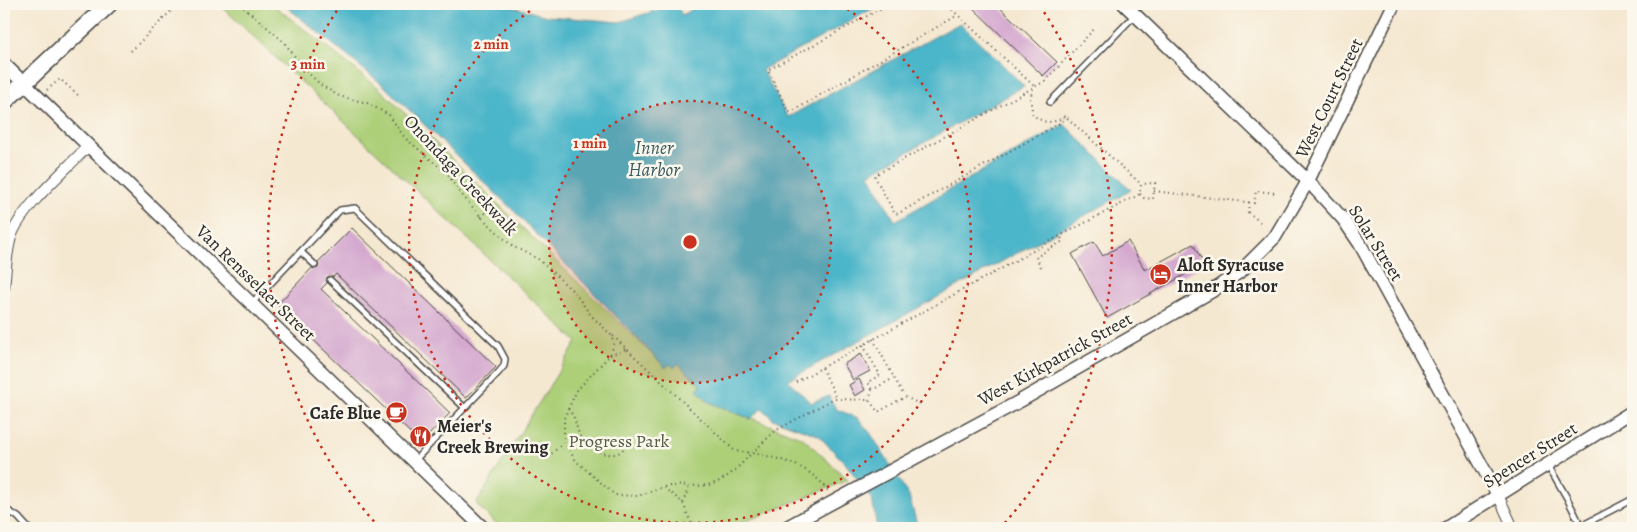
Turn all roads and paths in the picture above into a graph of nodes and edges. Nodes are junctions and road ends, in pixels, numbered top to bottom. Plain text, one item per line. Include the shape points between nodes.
1 (109, 4) edge
2 (178, 4) edge
3 (240, 4) edge
4 (889, 4) edge
5 (946, 4) edge
6 (1124, 4) edge
7 (1394, 4) edge
8 (1135, 14) junction
9 (958, 15) junction
10 (1094, 29) dead end
11 (131, 51) dead end
12 (4, 64) edge
13 (24, 84) junction
14 (1034, 86) junction
15 (39, 98) junction
16 (80, 98) dead end
17 (4, 102) edge
18 (1050, 102) dead end
19 (1065, 116) junction
20 (88, 146) junction
21 (1308, 181) junction
22 (1141, 184) junction
23 (1154, 190) junction
24 (1277, 193) dead end
25 (1140, 194) junction
26 (1249, 202) junction
27 (492, 206) dead end
28 (480, 217) junction
29 (1260, 222) dead end
30 (1060, 236) junction
31 (301, 252) junction
32 (315, 266) dead end
33 (1041, 267) dead end
34 (4, 275) edge
35 (330, 280) dead end
36 (4, 288) edge
37 (252, 304) junction
38 (611, 335) junction
39 (873, 340) junction
40 (863, 345) junction
41 (626, 349) junction
42 (610, 355) junction
43 (822, 368) junction
44 (894, 378) junction
45 (796, 382) dead end
46 (872, 390) junction
47 (905, 397) junction
48 (836, 399) junction
49 (869, 400) junction
50 (920, 404) dead end
51 (465, 408) junction
52 (568, 409) junction
53 (1633, 411) edge
54 (630, 440) dead end
55 (564, 442) junction
56 (752, 453) junction
57 (548, 457) dead end
58 (414, 461) junction
59 (1547, 464) junction
60 (690, 486) junction
61 (664, 487) junction
62 (1498, 495) junction
63 (1633, 499) edge
64 (836, 501) junction
65 (683, 503) junction
66 (4, 508) edge
67 (1581, 527) edge
68 (28, 528) edge
69 (483, 528) edge
70 (693, 528) edge
71 (785, 528) edge
72 (1446, 528) edge
73 (1513, 528) edge

1 - 13 main road
2 - 11 path
3 - 28 path, Onondaga Creekwalk via 284,42 305,70 321,84 339,96 367,103 389,115 405,138 448,174
4 - 9 path via 768,70 788,111
5 - 9 path
6 - 8 street, Solar Street
7 - 21 street, West Court Street
8 - 18 lane
8 - 21 street, Solar Street
9 - 14 path
10 - 14 path via 1045,81
12 - 13 street, Van Rensselaer Street
13 - 15 street, Van Rensselaer Street
13 - 17 main road
14 - 19 path via 1030,98 1033,115 1044,122
14 - 19 path via 875,175 895,214 1062,122
15 - 16 path via 60,79
15 - 20 street, Van Rensselaer Street
19 - 22 path
20 - 34 street via 18,223
20 - 37 street, Van Rensselaer Street
21 - 62 street, Solar Street via 1343,219 1360,244
21 - 64 street, West Kirkpatrick Street via 1275,236 1242,270 1212,291
22 - 23 path via 1155,183
22 - 25 path
23 - 25 path via 1153,199
23 - 26 path
24 - 26 path via 1256,191 1254,203
25 - 30 path
26 - 29 path via 1248,212
27 - 28 path
28 - 38 path, Onondaga Creekwalk via 512,246 538,259 574,292
30 - 33 path via 1063,241 1036,257
30 - 39 path
31 - 32 lane
31 - 37 lane
31 - 51 lane via 340,210 354,208 361,214 503,352 504,366
34 - 36 street
35 - 51 lane
37 - 58 street, Van Rensselaer Street
38 - 41 path, Onondaga Creekwalk
38 - 42 path via 614,345
39 - 40 path
39 - 44 path
40 - 43 path
40 - 46 path via 880,375 868,382
41 - 42 path
41 - 56 path, Onondaga Creekwalk via 735,451
42 - 52 path via 577,390
43 - 45 path
43 - 48 path
44 - 46 path
44 - 47 path
46 - 49 path
47 - 49 path via 878,412
47 - 50 path
48 - 49 path
48 - 56 path via 775,431
51 - 58 lane
52 - 54 path via 575,416 580,437 586,444 615,454
52 - 55 path via 564,418
53 - 59 street, Spencer Street
55 - 57 path
55 - 61 path via 576,461 615,495 638,496
56 - 60 path via 732,474 709,485
56 - 64 path, Onondaga Creekwalk via 798,464 820,479
58 - 69 street, Van Rensselaer Street
59 - 62 street, Spencer Street
59 - 67 lane
60 - 61 path
60 - 65 path
61 - 65 path
62 - 72 street, Spencer Street
62 - 73 street, Solar Street
63 - 67 lane
64 - 71 street, West Kirkpatrick Street
65 - 70 path
66 - 68 lane

